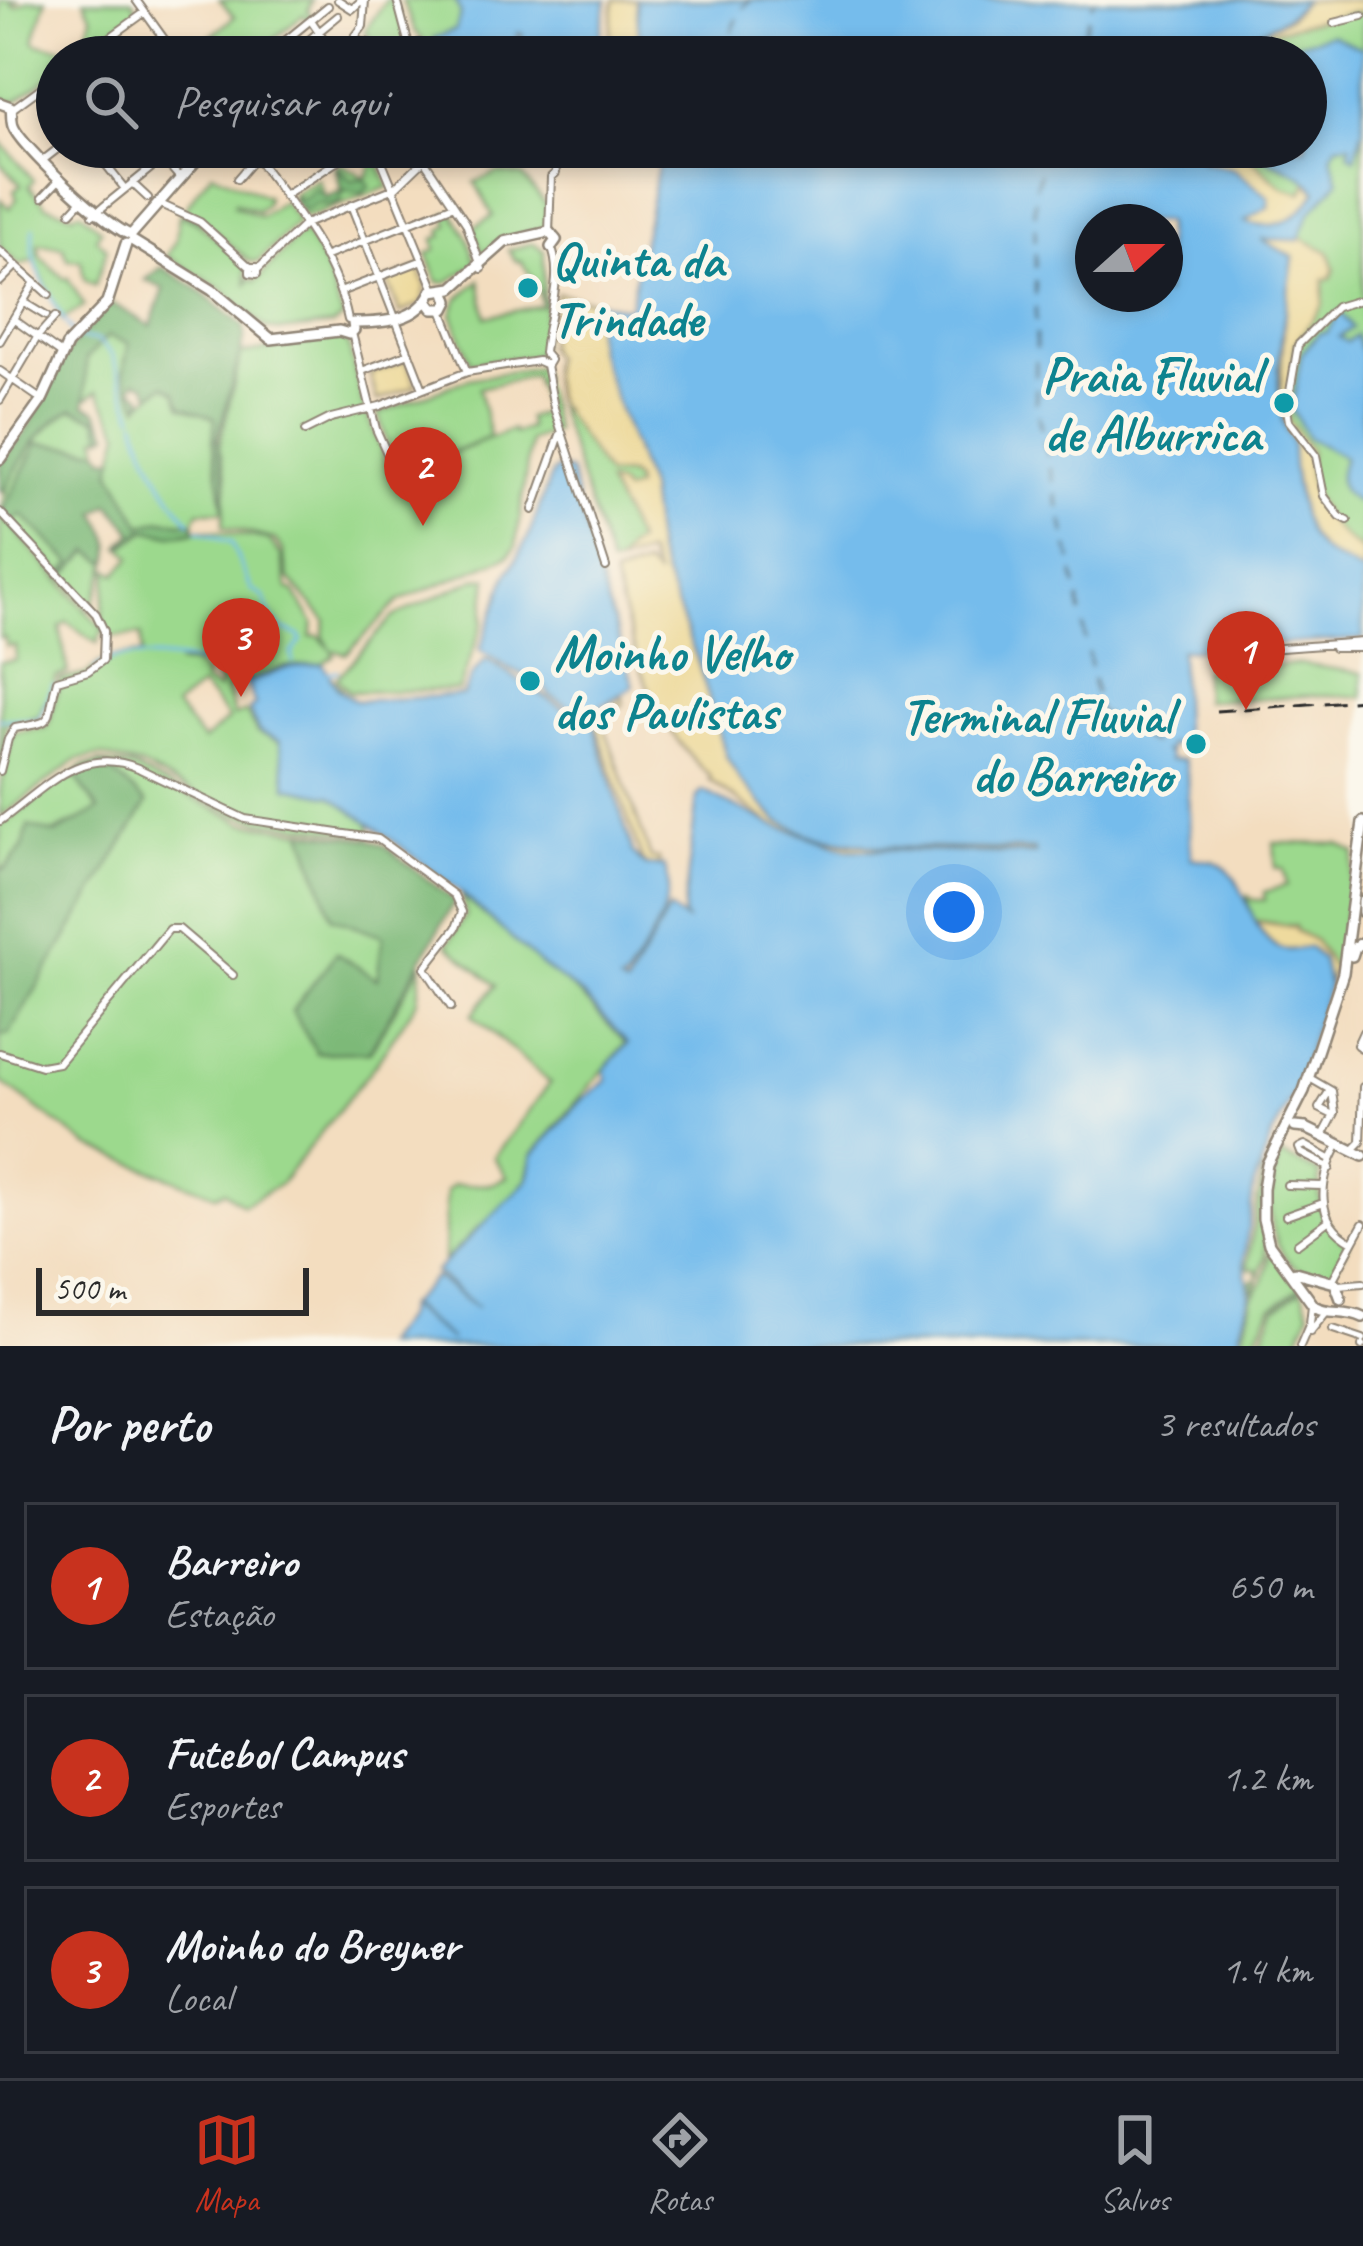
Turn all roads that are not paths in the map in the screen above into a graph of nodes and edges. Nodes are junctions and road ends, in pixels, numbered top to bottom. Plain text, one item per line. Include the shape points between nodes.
1 (136, 0) edge
2 (338, 0) edge
3 (363, 0) edge
4 (397, 0) edge
5 (328, 6) dead end
6 (143, 13) junction
7 (338, 16) dead end
8 (1363, 16) edge
9 (311, 20) junction
10 (406, 22) junction
11 (1334, 23) dead end
12 (319, 32) junction
13 (112, 36) edge
14 (161, 36) edge
15 (291, 36) edge
16 (314, 36) edge
17 (322, 36) edge
18 (356, 36) edge
19 (408, 36) edge
20 (417, 36) edge
21 (36, 93) edge
22 (0, 103) edge
23 (13, 112) junction
24 (2, 124) edge
25 (36, 156) edge
26 (36, 157) edge
27 (47, 168) edge
28 (109, 168) edge
29 (151, 168) edge
30 (172, 168) edge
31 (189, 168) edge
32 (246, 168) edge
33 (263, 168) edge
34 (327, 168) edge
35 (386, 168) edge
36 (418, 168) edge
37 (430, 168) edge
38 (543, 168) edge
39 (555, 168) edge
40 (551, 177) junction
41 (180, 178) junction
42 (237, 179) dead end
43 (60, 180) junction
44 (129, 186) junction
45 (395, 188) junction
46 (43, 196) dead end
47 (284, 196) junction
48 (81, 201) junction
49 (154, 202) junction
50 (454, 205) junction
51 (351, 206) junction
52 (71, 212) dead end
53 (95, 214) junction
54 (408, 223) junction
55 (305, 224) junction
56 (128, 239) junction
57 (546, 239) junction
58 (365, 241) junction
59 (0, 251) edge
60 (324, 256) junction
61 (423, 260) junction
62 (482, 263) junction
63 (16, 266) junction
64 (379, 277) junction
65 (0, 282) edge
66 (35, 283) junction
67 (340, 292) junction
68 (443, 293) junction
69 (49, 295) dead end
70 (1363, 299) edge
71 (23, 302) junction
72 (435, 307) junction
73 (13, 319) junction
74 (397, 321) junction
75 (349, 327) junction
76 (38, 336) junction
77 (0, 341) edge
78 (409, 353) junction
79 (62, 355) junction
80 (543, 360) junction
81 (0, 371) edge
82 (362, 371) junction
83 (467, 372) junction
84 (12, 380) junction
85 (424, 389) junction
86 (0, 400) edge
87 (42, 400) junction
88 (371, 409) junction
89 (305, 431) dead end
90 (559, 432) junction
91 (0, 459) edge
92 (395, 471) dead end
93 (533, 511) dead end
94 (0, 512) edge
95 (1348, 521) dead end
96 (606, 567) dead end
97 (1363, 645) edge
98 (1255, 650) dead end
99 (0, 766) edge
100 (0, 821) edge
101 (1363, 822) edge
102 (1363, 901) edge
103 (1363, 912) edge
104 (1350, 928) junction
105 (1363, 942) edge
106 (233, 975) dead end
107 (451, 1006) dead end
108 (1363, 1033) edge
109 (1363, 1049) edge
110 (0, 1054) edge
111 (1313, 1080) junction
112 (1330, 1090) junction
113 (1363, 1092) edge
114 (1334, 1114) junction
115 (1362, 1114) edge
116 (1296, 1120) junction
117 (1347, 1123) dead end
118 (1324, 1134) junction
119 (1338, 1144) junction
120 (1359, 1150) edge
121 (1286, 1185) dead end
122 (1322, 1186) junction
123 (1323, 1204) junction
124 (1286, 1216) dead end
125 (1328, 1221) junction
126 (1363, 1224) edge
127 (1353, 1242) junction
128 (1298, 1244) dead end
129 (1318, 1281) junction
130 (1359, 1284) edge
131 (1338, 1290) junction
132 (1310, 1299) junction
133 (1329, 1310) junction
134 (1363, 1315) edge
135 (1333, 1329) dead end
136 (1363, 1343) edge
137 (1302, 1346) edge

1 - 6 street
2 - 3 street via 354,8
3 - 18 street
4 - 10 street
5 - 9 street
6 - 13 street
6 - 14 street
7 - 12 street
8 - 11 street
9 - 12 street
9 - 15 street
10 - 19 street
10 - 20 street
12 - 16 street
12 - 17 street
21 - 23 street
22 - 23 main road
23 - 24 main road
23 - 25 main road
24 - 26 main road
27 - 43 main road
28 - 44 street
29 - 44 street
30 - 41 street
31 - 41 main road
32 - 42 street
33 - 47 street
34 - 47 street
35 - 45 street
36 - 45 street
37 - 50 street
38 - 40 street
39 - 40 street
40 - 57 street
41 - 49 main road
43 - 46 street
43 - 48 main road
44 - 49 street
44 - 53 street
45 - 51 street
45 - 54 street
47 - 55 street
48 - 52 street
48 - 53 main road
49 - 55 street via 200,222 254,268
49 - 56 main road
50 - 54 street
50 - 62 street
51 - 55 street
51 - 58 street
53 - 56 main road
54 - 58 street
54 - 61 street
55 - 60 street
56 - 75 main road via 212,290 271,339
56 - 79 main road via 106,303
57 - 62 main road via 510,240
57 - 80 street via 557,266
58 - 60 street
58 - 64 street
59 - 63 street
60 - 67 street
61 - 64 street
61 - 68 street
62 - 68 main road
63 - 65 street
63 - 66 street
64 - 67 street
64 - 74 street
66 - 69 street
66 - 71 street
67 - 75 street
68 - 72 main road
68 - 72 main road
70 - 95 street via 1336,307 1298,345 1287,409 1316,456 1324,496
71 - 73 street
71 - 76 street via 50,316
72 - 74 main road
72 - 83 street
73 - 76 street
73 - 77 street
74 - 75 main road
74 - 78 street
75 - 82 street
76 - 79 street
76 - 84 street
78 - 82 street
78 - 85 street
79 - 87 main road
80 - 83 street
80 - 90 street
81 - 84 street
82 - 88 street
83 - 85 street
84 - 86 street
84 - 87 street
85 - 88 street
87 - 91 main road
88 - 89 street
88 - 92 street
90 - 93 street
90 - 96 street
94 - 99 street via 104,631 103,660 57,680 47,722 15,728
97 - 98 street
100 - 107 street via 85,761 104,760 244,819 378,838 454,895 462,913 425,968
101 - 104 main road
102 - 103 main road
104 - 105 main road
104 - 116 main road
105 - 111 main road via 1353,950
106 - 110 street via 169,928 58,1063
108 - 109 street
111 - 112 street
111 - 116 main road
112 - 114 street
112 - 114 street via 1319,1108
113 - 115 street
114 - 117 street
114 - 118 street
115 - 120 street
116 - 118 main road
116 - 119 main road
116 - 129 main road via 1268,1181 1268,1226 1291,1269
116 - 132 main road via 1267,1164 1263,1219 1278,1260
118 - 119 main road
119 - 120 main road
119 - 122 street
121 - 122 street
122 - 123 street
123 - 124 street
123 - 125 street
125 - 127 street
125 - 128 street
126 - 127 street
127 - 131 street
129 - 131 main road
129 - 132 main road
130 - 131 street
131 - 133 main road
131 - 134 main road
132 - 133 main road
132 - 137 street
133 - 134 main road
133 - 137 street
135 - 136 street

